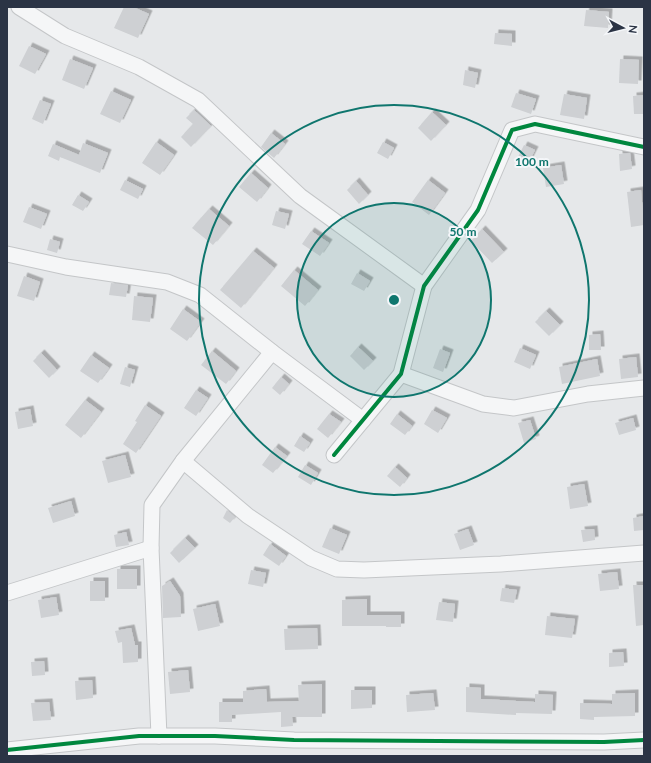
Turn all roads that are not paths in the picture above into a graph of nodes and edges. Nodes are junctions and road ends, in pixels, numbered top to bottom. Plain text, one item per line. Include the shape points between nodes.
1 (19, 7) edge
2 (644, 147) edge
3 (7, 254) edge
4 (424, 286) junction
5 (272, 352) junction
6 (401, 374) junction
7 (644, 388) edge
8 (363, 420) junction
9 (334, 455) dead end
10 (183, 461) junction
11 (151, 548) junction
12 (644, 553) edge
13 (7, 593) edge
14 (159, 736) junction
15 (644, 740) edge
16 (7, 750) edge

1 - 4 street via 65,36 139,67 198,100 300,196
2 - 4 street via 535,124 512,130 478,210
3 - 5 street via 66,267 167,282 200,296
4 - 6 street
5 - 8 street
5 - 10 street
6 - 7 street via 483,404 514,408 588,394
6 - 8 street
8 - 9 street
10 - 11 street via 152,505
10 - 12 street via 248,516 311,558 337,569 501,564
11 - 13 street
11 - 14 street
14 - 15 street via 302,740
14 - 16 street

